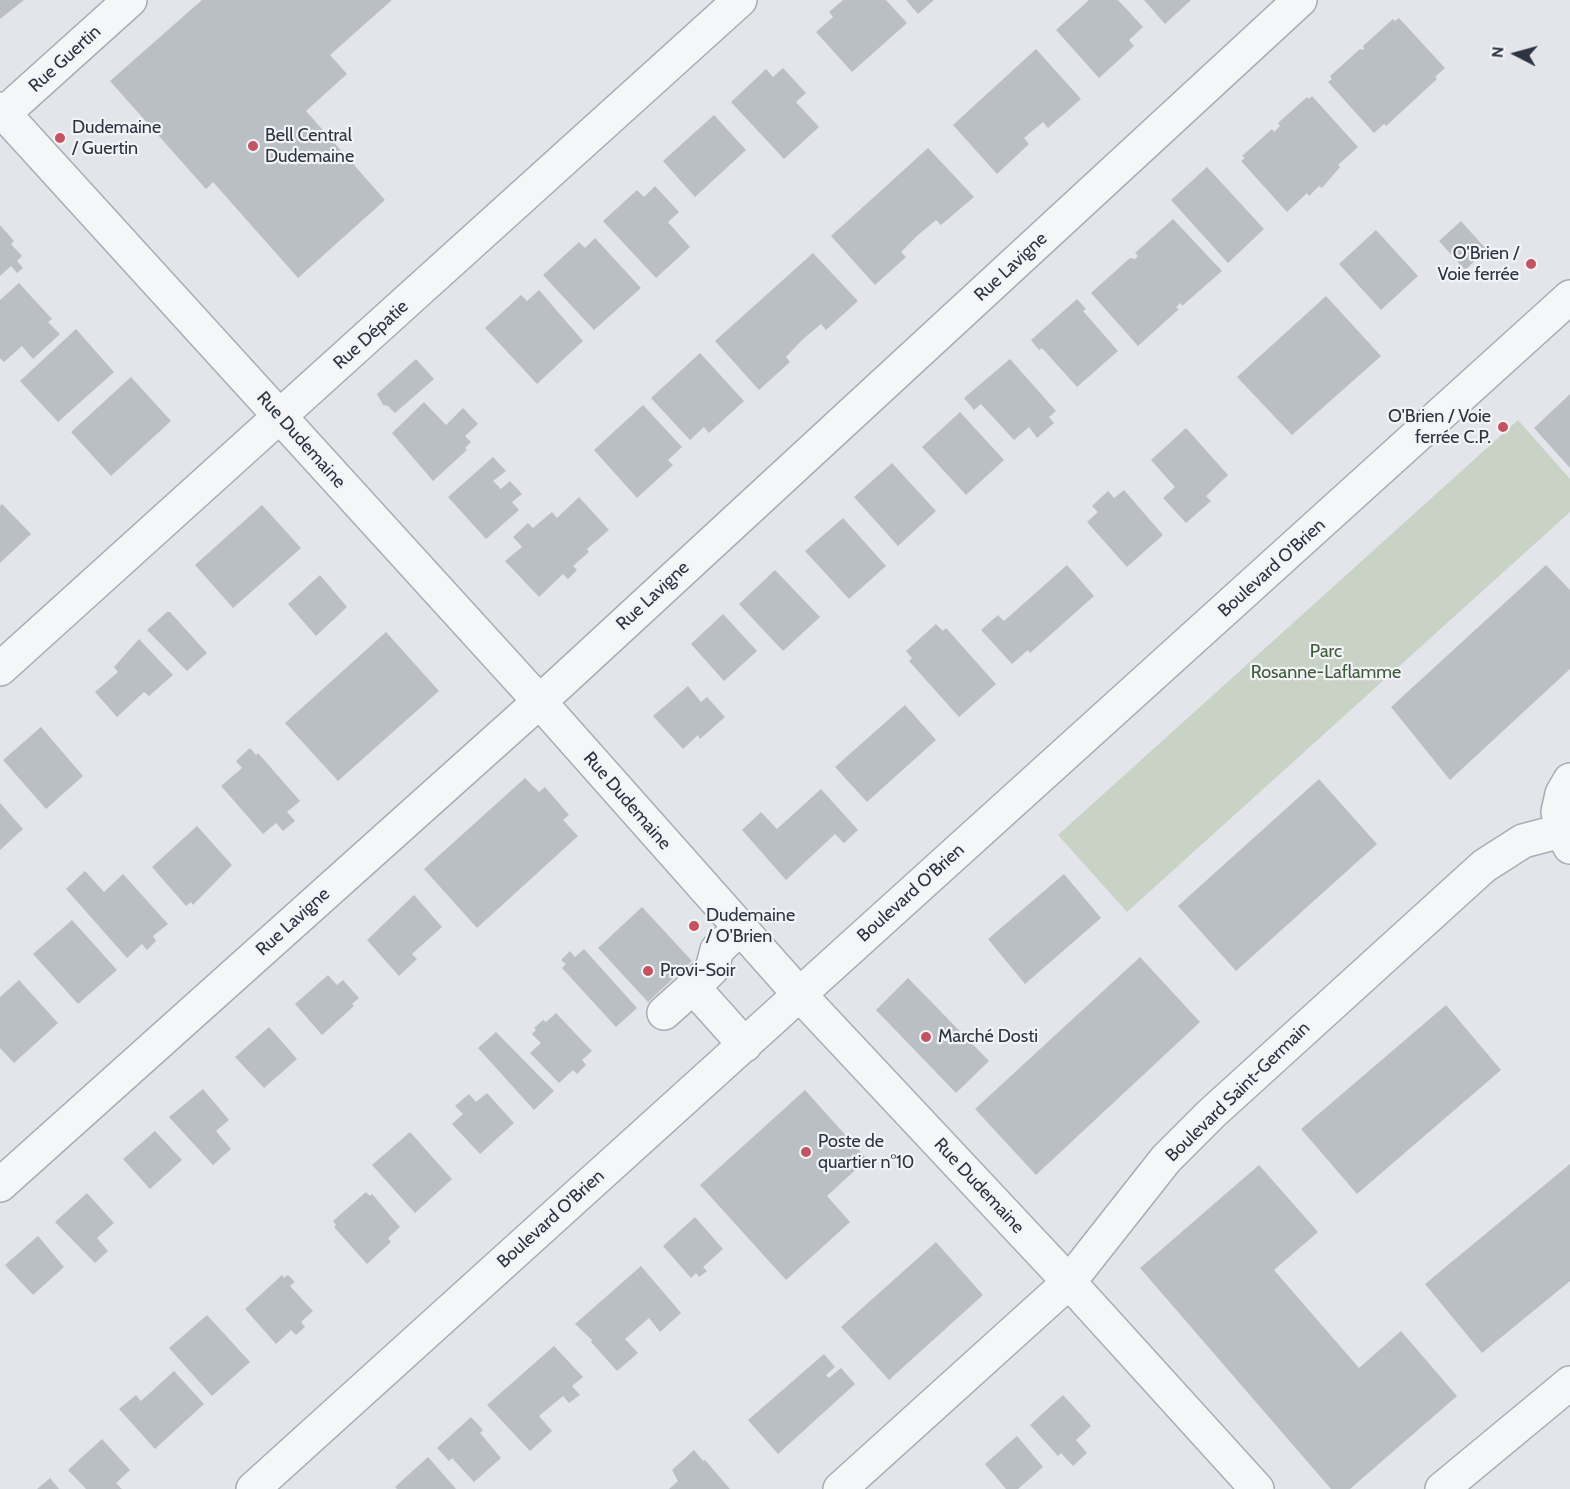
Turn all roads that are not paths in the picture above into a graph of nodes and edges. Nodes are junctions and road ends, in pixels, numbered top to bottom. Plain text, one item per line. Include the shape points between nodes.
1 (130, 0) edge
2 (740, 0) edge
3 (1300, 0) edge
4 (1, 113) edge
5 (1570, 297) edge
6 (281, 417) junction
7 (0, 669) edge
8 (539, 701) junction
9 (1570, 780) edge
10 (1565, 839) edge
11 (740, 928) junction
12 (693, 987) junction
13 (800, 995) junction
14 (664, 1013) dead end
15 (745, 1044) junction
16 (0, 1185) edge
17 (1069, 1281) junction
18 (1570, 1383) edge
19 (253, 1489) edge
20 (840, 1489) edge
21 (1257, 1489) edge
22 (1442, 1489) edge

1 - 4 street, Rue Guertin
2 - 6 street, Rue Dépatie
3 - 8 street, Rue Lavigne
4 - 6 street, Rue Dudemaine
5 - 13 street, Boulevard O'Brien
6 - 7 street, Rue Dépatie
6 - 8 street, Rue Dudemaine
8 - 11 street, Rue Dudemaine
8 - 16 street, Rue Lavigne
9 - 10 street, Boulevard Saint-Germain via 1559,803
10 - 17 street, Boulevard Saint-Germain via 1523,841 1484,866 1210,1114 1166,1159
11 - 12 street via 717,950 712,969
11 - 13 street, Rue Dudemaine
12 - 14 street
12 - 15 street
13 - 15 street, Boulevard O'Brien
13 - 17 street, Rue Dudemaine
15 - 19 street, Boulevard O'Brien
17 - 20 street, Boulevard Saint-Germain
17 - 21 street, Rue Dudemaine
18 - 22 street

